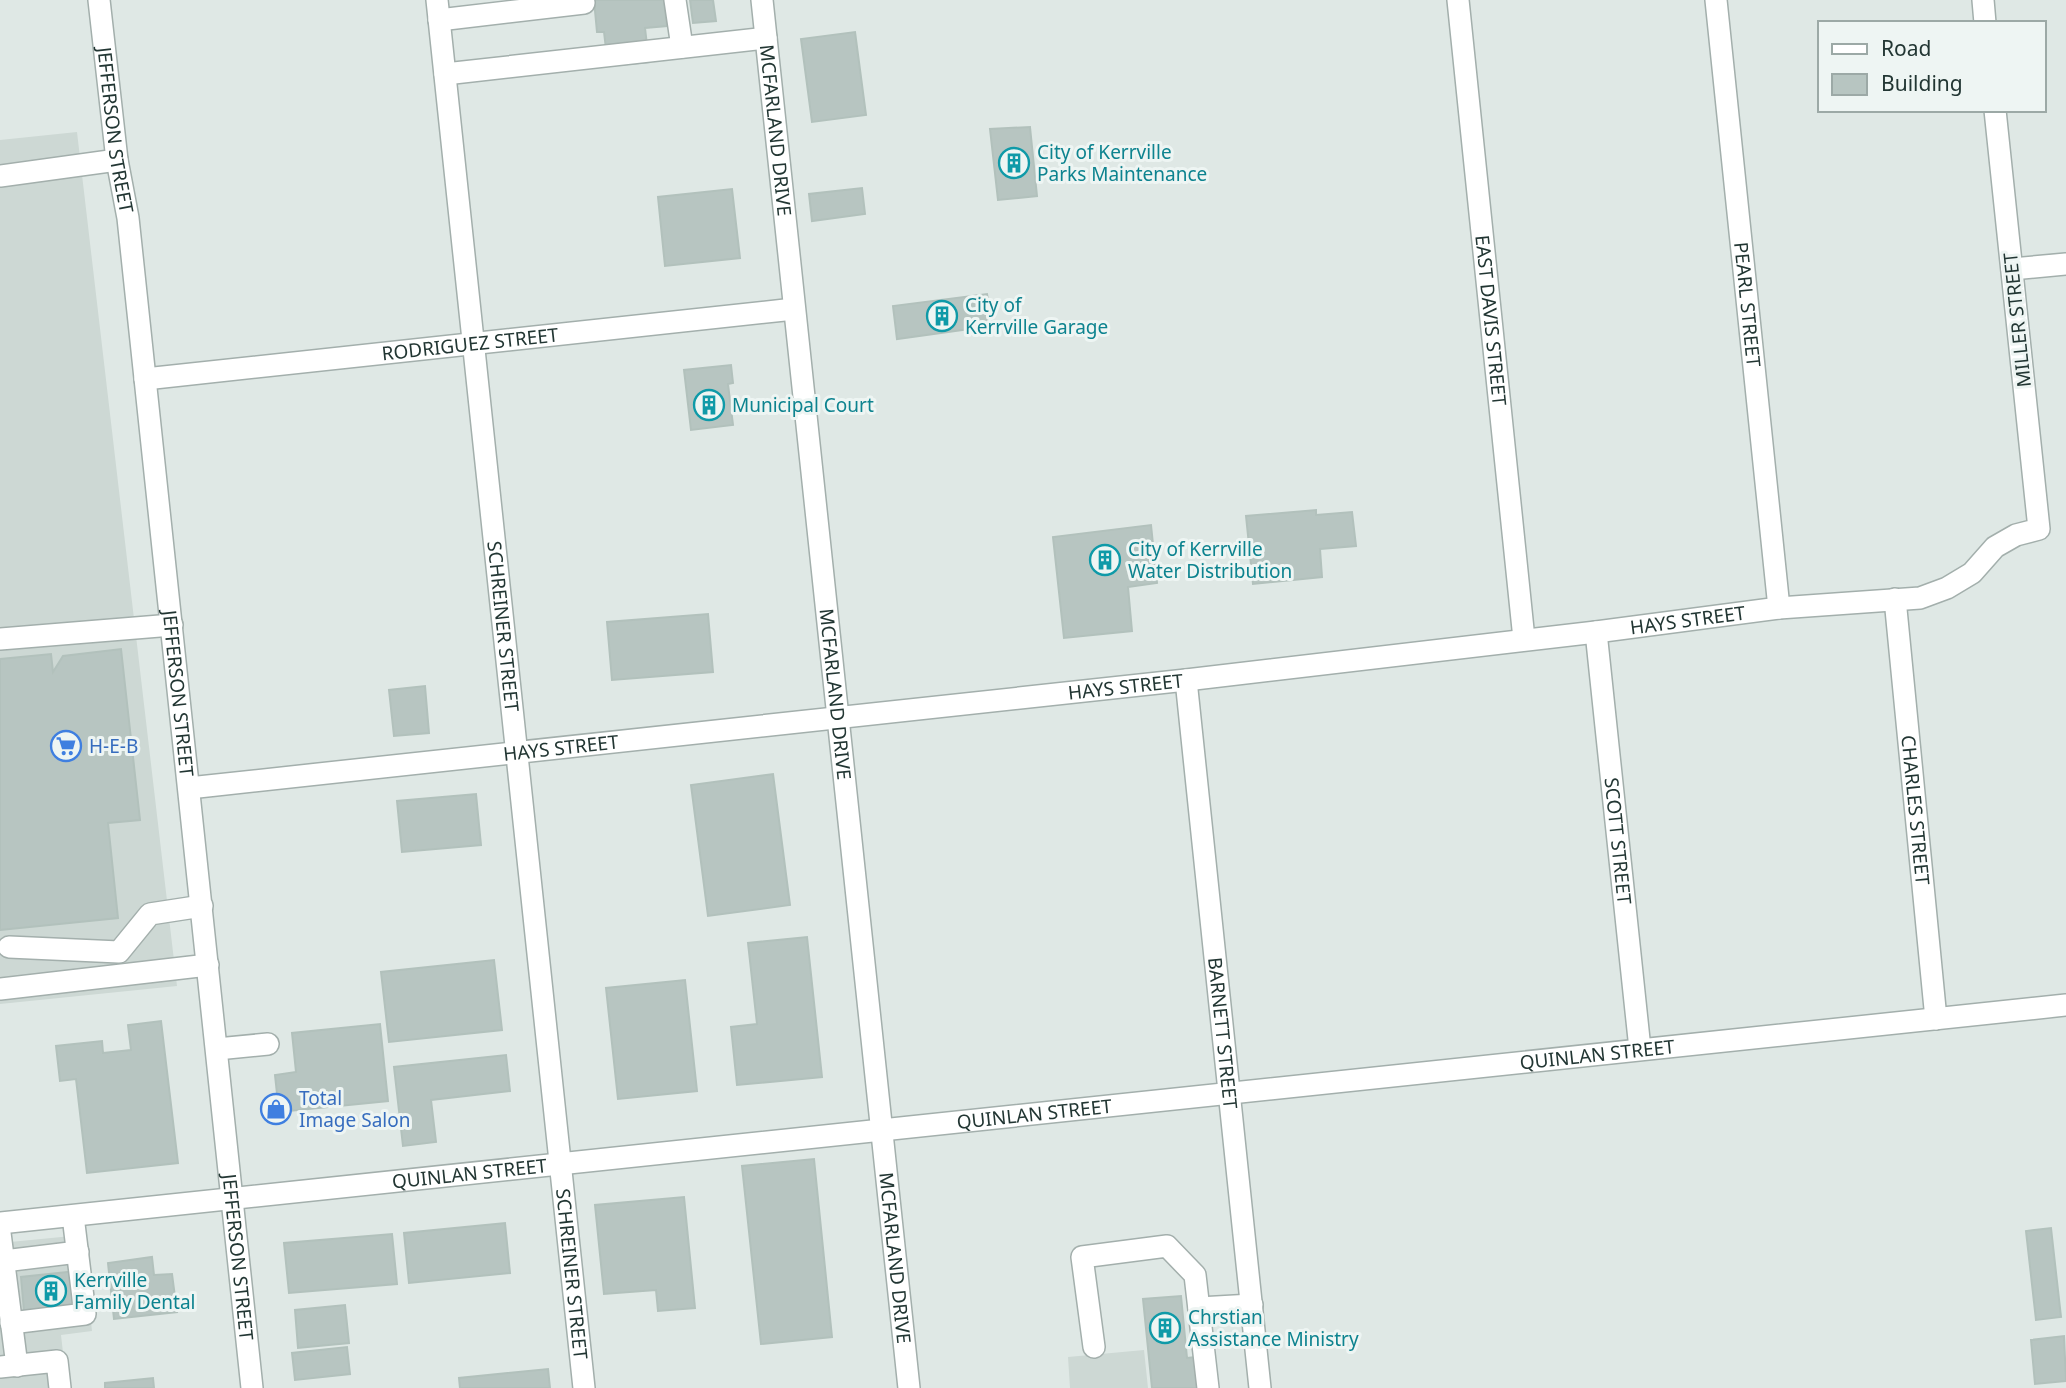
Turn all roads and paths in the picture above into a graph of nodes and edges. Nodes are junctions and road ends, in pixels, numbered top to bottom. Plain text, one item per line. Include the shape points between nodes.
1 (99, 0) edge
2 (675, 0) edge
3 (762, 0) edge
4 (1458, 0) edge
5 (1716, 0) edge
6 (1983, 0) edge
7 (584, 4) dead end
8 (438, 10) edge
9 (1985, 21) edge
10 (766, 38) junction
11 (682, 47) junction
12 (445, 74) junction
13 (1995, 112) edge
14 (117, 160) junction
15 (0, 176) edge
16 (2066, 264) edge
17 (2012, 269) junction
18 (794, 309) junction
19 (474, 343) junction
20 (145, 379) junction
21 (2039, 529) joint
22 (1895, 599) junction
23 (1779, 608) junction
24 (172, 625) junction
25 (1597, 632) junction
26 (0, 639) edge
27 (1524, 639) junction
28 (1186, 680) junction
29 (838, 717) junction
30 (517, 750) junction
31 (189, 788) junction
32 (202, 906) junction
33 (9, 947) dead end
34 (208, 965) junction
35 (0, 989) edge
36 (2066, 1005) edge
37 (1936, 1019) junction
38 (268, 1044) dead end
39 (217, 1049) junction
40 (1640, 1049) junction
41 (1229, 1091) junction
42 (882, 1132) junction
43 (559, 1165) junction
44 (232, 1198) junction
45 (73, 1216) junction
46 (0, 1223) edge
47 (0, 1233) edge
48 (78, 1252) junction
49 (4, 1261) junction
50 (1252, 1305) junction
51 (1199, 1308) junction
52 (11, 1323) junction
53 (1094, 1347) dead end
54 (8, 1367) edge
55 (60, 1388) edge
56 (253, 1388) edge
57 (584, 1388) edge
58 (909, 1388) edge
59 (1208, 1388) edge
60 (1260, 1388) edge

1 - 14 street, JEFFERSON STREET
2 - 11 street
3 - 10 street, MCFARLAND DRIVE
4 - 27 street, EAST DAVIS STREET
5 - 23 street, PEARL STREET
6 - 9 street
7 - 8 street
8 - 12 street, SCHREINER STREET
10 - 11 street
10 - 18 street, MCFARLAND DRIVE
11 - 12 street
12 - 19 street, SCHREINER STREET
13 - 17 street, MILLER STREET
14 - 15 street
14 - 20 street, JEFFERSON STREET via 128,218
16 - 17 street
17 - 21 street, MILLER STREET
18 - 19 street, RODRIGUEZ STREET
18 - 29 street, MCFARLAND DRIVE
19 - 20 street, RODRIGUEZ STREET
19 - 30 street, SCHREINER STREET
20 - 24 street, JEFFERSON STREET
21 - 22 street, HAYS STREET via 1995,547 1972,573 1947,588 1920,598
22 - 23 street, HAYS STREET
22 - 37 street, CHARLES STREET
23 - 25 street, HAYS STREET
24 - 26 street
24 - 31 street, JEFFERSON STREET
25 - 27 street, HAYS STREET
25 - 40 street, SCOTT STREET
27 - 28 street, HAYS STREET
28 - 29 street, HAYS STREET
28 - 41 street, BARNETT STREET
29 - 30 street, HAYS STREET
29 - 42 street, MCFARLAND DRIVE
30 - 31 street, HAYS STREET
30 - 43 street, SCHREINER STREET
31 - 32 street, JEFFERSON STREET
32 - 33 street via 150,914 119,953
32 - 34 street, JEFFERSON STREET
34 - 35 street
34 - 39 street, JEFFERSON STREET
36 - 37 street, QUINLAN STREET
37 - 40 street, QUINLAN STREET
38 - 39 street
39 - 44 street, JEFFERSON STREET
40 - 41 street, QUINLAN STREET
41 - 42 street, QUINLAN STREET
41 - 50 street, BARNETT STREET
42 - 43 street, QUINLAN STREET
42 - 58 street, MCFARLAND DRIVE
43 - 44 street, QUINLAN STREET
43 - 57 street, SCHREINER STREET
44 - 45 street, QUINLAN STREET
44 - 56 street, JEFFERSON STREET
45 - 46 street, QUINLAN STREET
45 - 48 street
47 - 49 street
48 - 49 street
48 - 52 street via 85,1314
49 - 52 street
50 - 51 street
50 - 60 street, BARNETT STREET
51 - 53 street via 1195,1275 1167,1246 1082,1257
51 - 59 street
52 - 54 street
54 - 55 street via 57,1361

